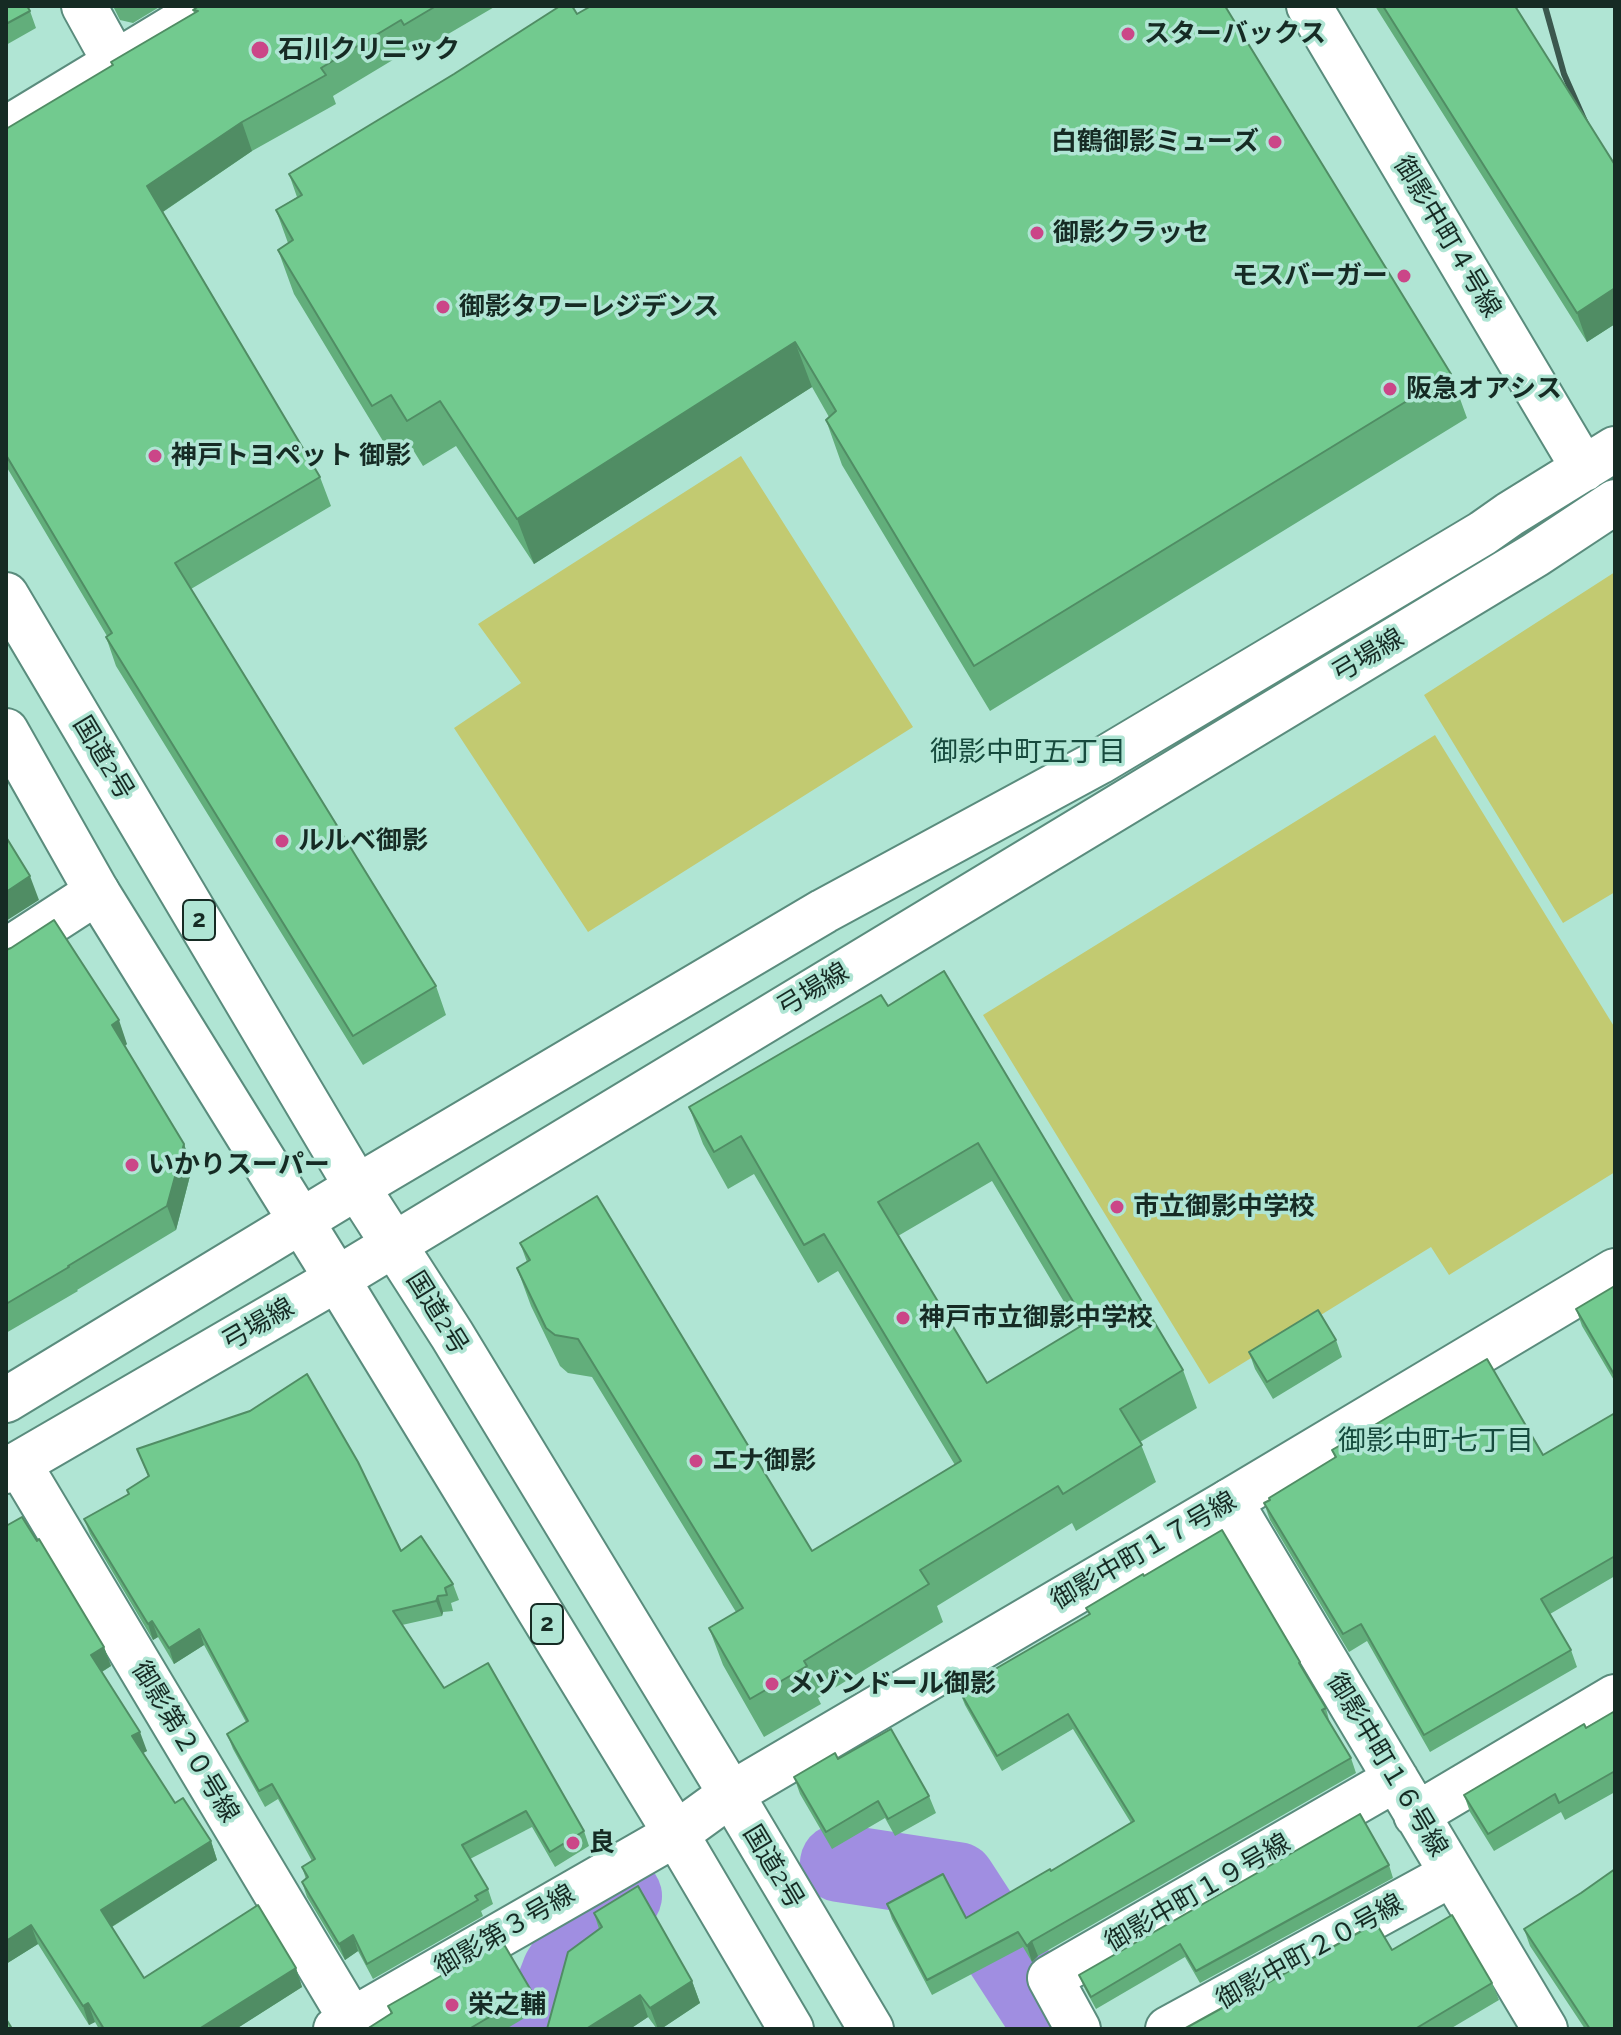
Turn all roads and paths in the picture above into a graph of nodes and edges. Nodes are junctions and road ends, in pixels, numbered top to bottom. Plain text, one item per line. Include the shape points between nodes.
1 (84, 6) edge
2 (209, 6) edge
3 (1309, 6) edge
4 (116, 64) junction
5 (6, 129) edge
6 (1605, 465) edge
7 (1615, 502) edge
8 (6, 595) edge
9 (6, 731) edge
10 (97, 892) junction
11 (6, 951) edge
12 (357, 1187) junction
13 (300, 1221) junction
14 (393, 1244) junction
15 (1615, 1271) edge
16 (337, 1279) junction
17 (6, 1400) edge
18 (12, 1468) edge
19 (1230, 1501) junction
20 (1615, 1697) edge
21 (731, 1794) junction
22 (1406, 1797) junction
23 (676, 1834) junction
24 (1452, 1874) junction
25 (343, 2024) edge
26 (791, 2029) edge
27 (871, 2029) edge
28 (1078, 2029) edge
29 (1168, 2029) edge
30 (1545, 2029) edge

1 - 4 main road
2 - 4 main road
3 - 6 main road, 御影中町４号線
4 - 5 main road
6 - 12 main road, 弓場線 via 1510,514 1099,762 824,911
7 - 14 main road, 弓場線
8 - 12 main road, 国道2号 / 2
9 - 10 main road, 2
10 - 11 main road
10 - 13 main road, 2
12 - 13 main road, 弓場線
12 - 14 main road, 国道2号 / 2
13 - 16 main road, 2
13 - 17 main road, 弓場線
14 - 16 main road, 弓場線
14 - 21 main road, 国道2号 / 2
15 - 19 main road, 御影中町１７号線
16 - 18 main road, 弓場線
16 - 23 main road, 2
18 - 25 main road, 御影第２０号線
19 - 21 main road, 御影中町１７号線
19 - 22 main road, 御影中町１６号線
20 - 22 main road
21 - 23 main road, 御影中町１７号線
21 - 27 main road, 国道2号 / 2
22 - 24 main road, 御影中町１６号線
22 - 28 main road, 御影中町１９号線 via 1050,1978
23 - 25 main road, 御影第３号線
23 - 26 main road, 2
24 - 29 main road, 御影中町２０号線
24 - 30 main road, 御影中町１６号線

